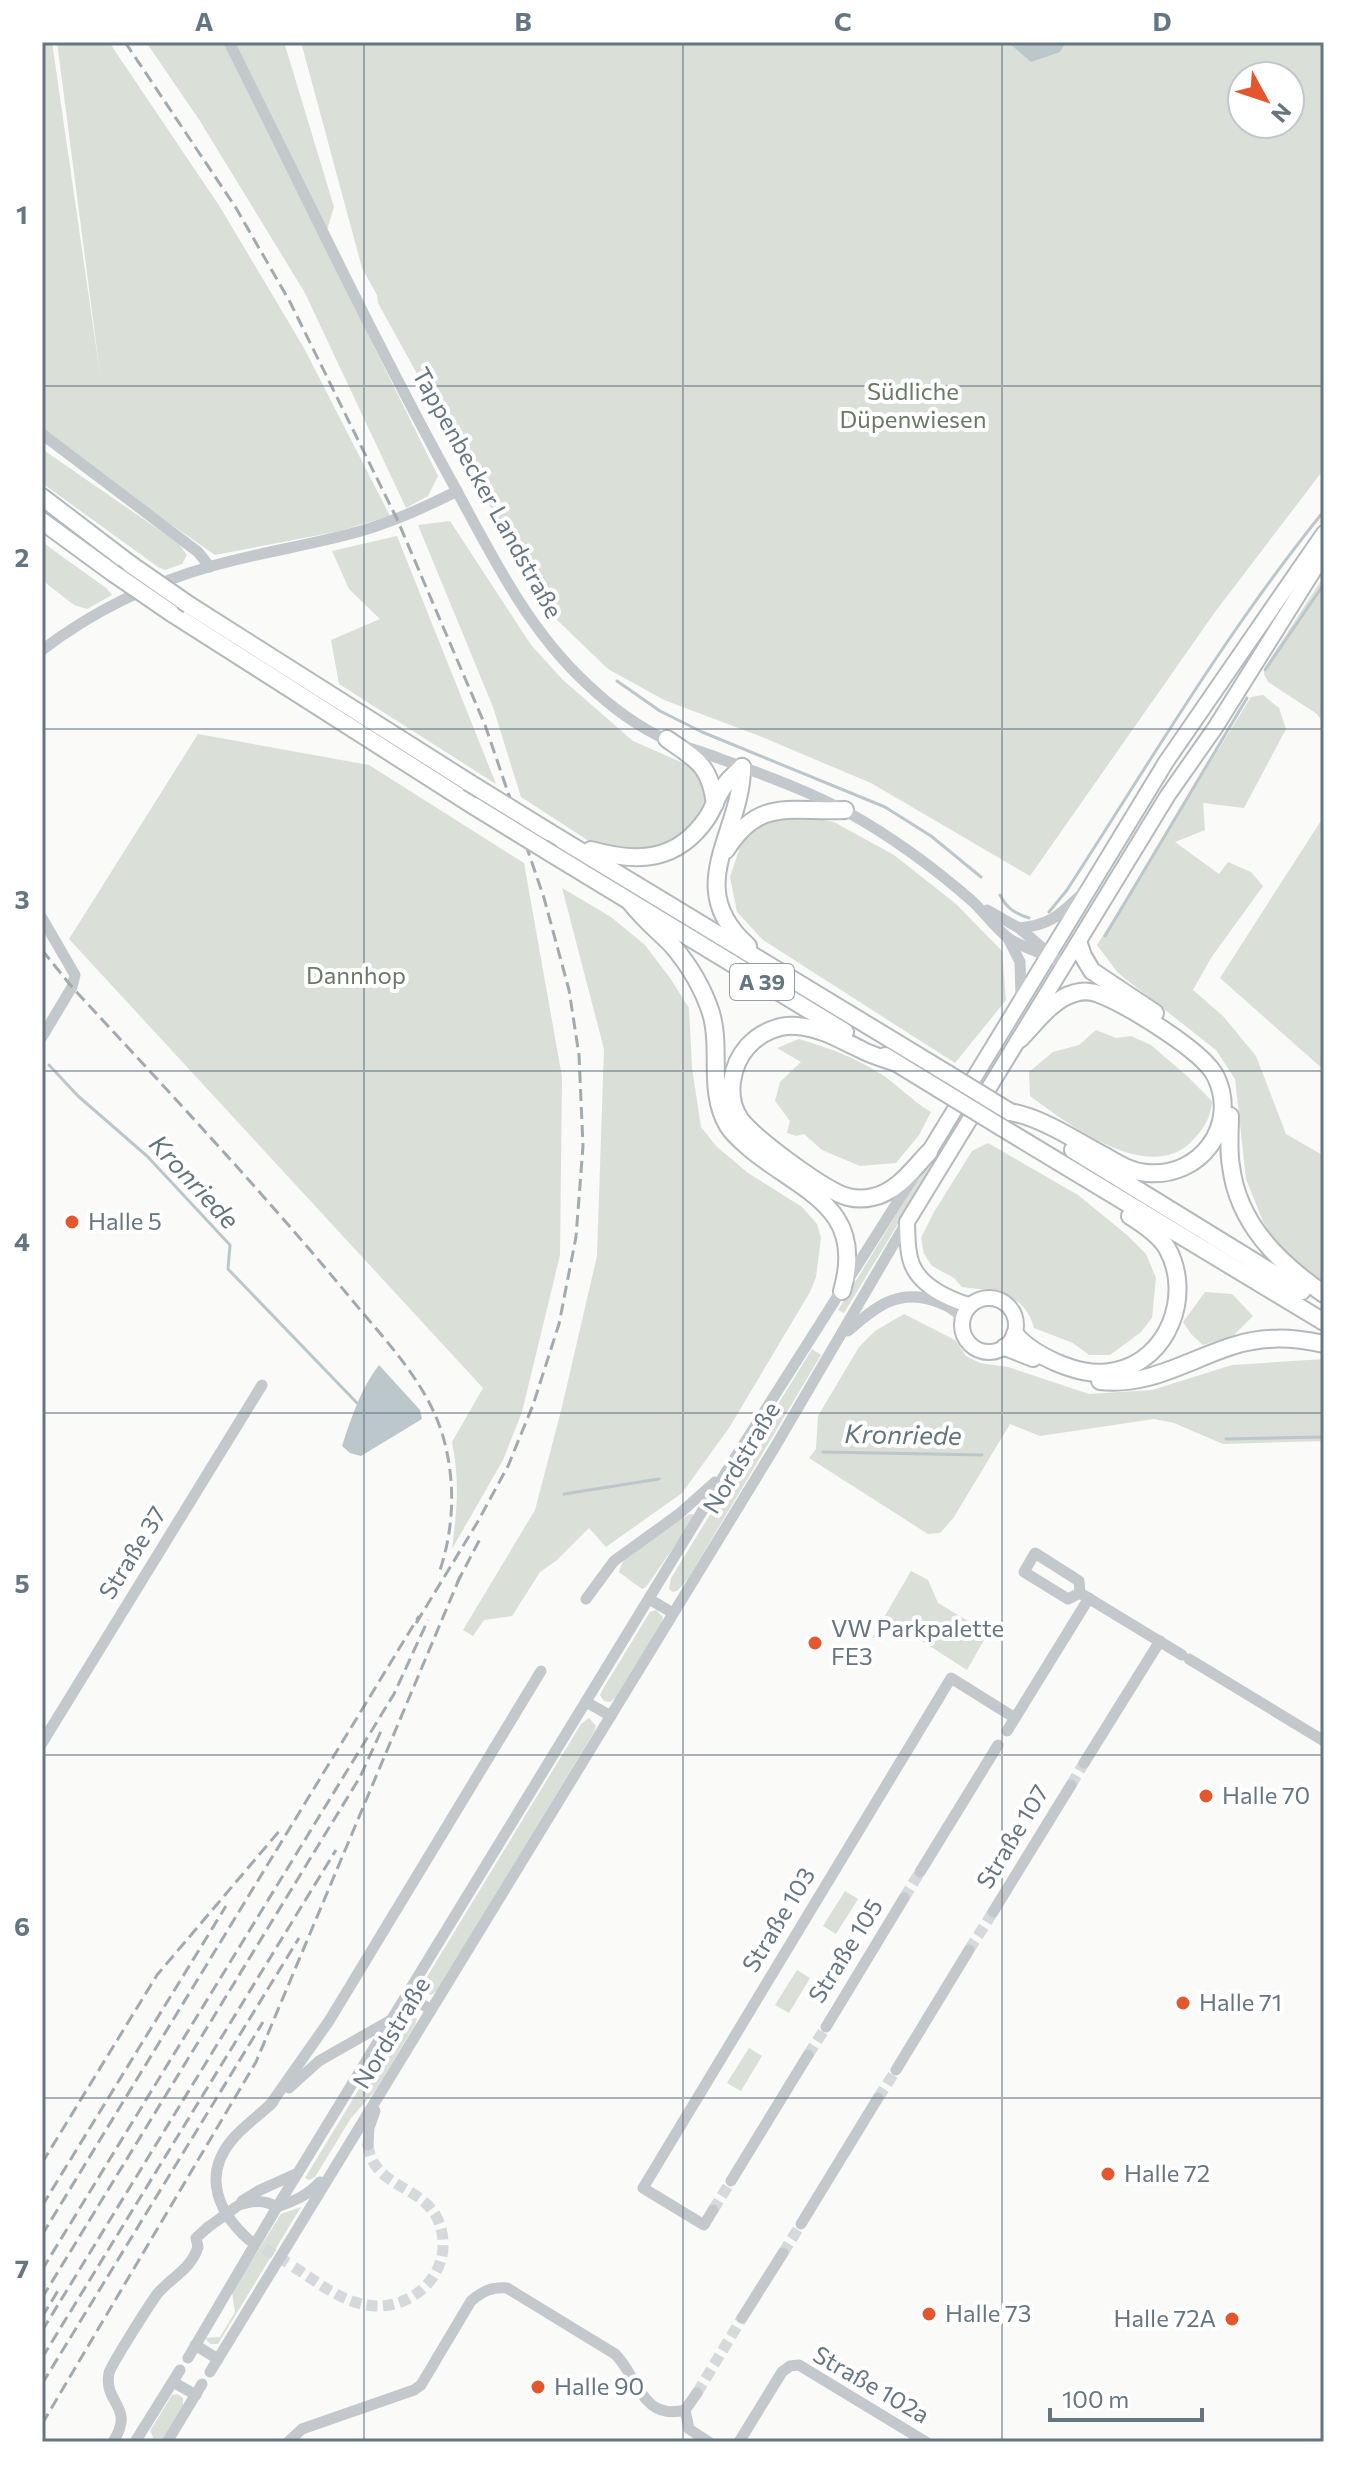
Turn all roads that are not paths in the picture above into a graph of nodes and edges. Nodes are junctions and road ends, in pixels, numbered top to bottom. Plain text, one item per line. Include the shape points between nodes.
1 (229, 42) edge
2 (42, 434) edge
3 (457, 491) junction
4 (42, 497) edge
5 (42, 521) edge
6 (1324, 533) edge
7 (1324, 554) edge
8 (210, 567) junction
9 (42, 650) edge
10 (667, 739) junction
11 (742, 767) junction
12 (715, 804) junction
13 (845, 810) junction
14 (570, 844) junction
15 (717, 865) junction
16 (1090, 887) junction
17 (630, 902) junction
18 (973, 902) junction
19 (42, 918) edge
20 (1019, 928) junction
21 (1008, 938) junction
22 (1079, 944) junction
23 (1050, 955) junction
24 (1066, 965) junction
25 (770, 966) junction
26 (1020, 1003) junction
27 (42, 1037) edge
28 (1020, 1039) junction
29 (894, 1062) junction
30 (1005, 1119) junction
31 (929, 1152) junction
32 (1094, 1183) junction
33 (907, 1222) junction
34 (842, 1291) junction
35 (1324, 1294) edge
36 (1324, 1304) edge
37 (966, 1312) junction
38 (1324, 1322) edge
39 (839, 1339) junction
40 (1010, 1341) junction
41 (1324, 1344) edge
42 (262, 1385) dead end
43 (731, 1464) junction
44 (1084, 1595) junction
45 (586, 1599) dead end
46 (649, 1599) junction
47 (673, 1613) junction
48 (1160, 1641) junction
49 (541, 1671) dead end
50 (586, 1702) junction
51 (611, 1716) junction
52 (1015, 1718) junction
53 (1007, 1731) dead end
54 (1324, 1741) edge
55 (42, 1743) edge
56 (998, 1745) dead end
57 (1084, 1763) tunnel mouth
58 (1071, 1785) tunnel mouth
59 (920, 1872) tunnel mouth
60 (904, 1898) tunnel mouth
61 (993, 1912) tunnel mouth
62 (969, 1950) tunnel mouth
63 (408, 1995) junction
64 (431, 2010) junction
65 (394, 2018) junction
66 (826, 2027) tunnel mouth
67 (808, 2055) tunnel mouth
68 (896, 2070) tunnel mouth
69 (382, 2091) junction
70 (878, 2098) tunnel mouth
71 (270, 2105) junction
72 (368, 2145) tunnel mouth
73 (336, 2165) junction
74 (298, 2173) junction
75 (731, 2181) tunnel mouth
76 (237, 2206) junction
77 (277, 2207) junction
78 (708, 2218) dead end
79 (801, 2224) tunnel mouth
80 (249, 2240) tunnel mouth
81 (780, 2258) tunnel mouth
82 (742, 2318) tunnel mouth
83 (195, 2345) junction
84 (188, 2358) dead end
85 (218, 2359) junction
86 (180, 2370) dead end
87 (210, 2372) dead end
88 (173, 2382) junction
89 (697, 2393) tunnel mouth
90 (685, 2410) junction
91 (689, 2429) junction
92 (113, 2442) edge
93 (136, 2442) edge
94 (150, 2442) edge
95 (167, 2442) edge
96 (288, 2442) edge
97 (687, 2442) edge
98 (709, 2442) edge
99 (739, 2442) edge
100 (926, 2442) edge

1 - 3 street, Tappenbecker Landstraße
2 - 8 street via 198,552
3 - 8 street via 364,530
3 - 10 street, Tappenbecker Landstraße via 542,637 598,694
4 - 14 highway, A 39, bridge via 189,605
5 - 17 highway, A 39, bridge via 170,612
6 - 16 main road via 1166,762
7 - 22 main road
8 - 9 street via 128,598
10 - 11 street, Tappenbecker Landstraße
10 - 12 highway via 706,770
11 - 12 highway
11 - 13 street, Tappenbecker Landstraße
11 - 15 highway via 742,789
12 - 14 highway via 696,832 658,855 614,856
13 - 15 highway via 765,814 734,837
13 - 18 street, Tappenbecker Landstraße via 919,858
14 - 25 highway, A 39
15 - 25 highway via 719,908 737,935
16 - 20 street via 1047,923
16 - 23 main road
17 - 29 highway, A 39
17 - 34 highway via 684,960 702,988 717,1041 718,1098 729,1129 818,1197 842,1227 849,1255
18 - 20 street, Tappenbecker Landstraße
18 - 21 street, Tappenbecker Landstraße
19 - 27 street via 75,975
20 - 23 street, Tappenbecker Landstraße
21 - 23 street
21 - 26 street via 1020,962
22 - 24 main road
22 - 35 highway via 1088,966 1103,980 1207,1051 1228,1092 1231,1169 1242,1206 1266,1245
23 - 24 street
23 - 26 main road
24 - 28 main road
25 - 30 highway, A 39, bridge via 948,1074
26 - 31 main road
28 - 30 highway via 1058,1000 1072,993 1097,993 1202,1058 1222,1093 1222,1122 1210,1149 1198,1160 1167,1173 1147,1173 1128,1169 1030,1115
28 - 33 main road
29 - 30 highway, A 39, bridge
29 - 31 highway via 832,1034 778,1028 763,1034 739,1057 733,1101 739,1117 764,1142 847,1197 876,1197 893,1188
30 - 32 highway, A 39
30 - 36 highway, A 39
31 - 34 street, Nordstraße
32 - 38 highway, A 39
32 - 40 highway via 1108,1202 1166,1247 1177,1275 1178,1296 1162,1341 1132,1364 1097,1373 1067,1367
33 - 37 main road via 910,1265 919,1278
33 - 39 street, Nordstraße
34 - 43 street, Nordstraße
37 - 39 street via 902,1296
37 - 40 main road via 962,1334 975,1349 987,1353
37 - 40 main road via 987,1298 1004,1303 1015,1318
39 - 47 street, Nordstraße
40 - 41 highway via 1017,1350 1061,1372 1123,1381 1149,1378 1257,1340
42 - 55 street, Straße 37
43 - 45 street, Nordstraße via 708,1490 614,1561
43 - 46 street, Nordstraße
44 - 44 street via 1079,1581 1035,1553 1024,1572 1068,1599
44 - 48 street
44 - 52 street
46 - 47 street
46 - 50 street, Nordstraße
47 - 51 street, Nordstraße
48 - 54 street
48 - 57 street
49 - 71 street via 329,2021
50 - 51 street
50 - 63 street, Nordstraße
51 - 64 street, Nordstraße
52 - 53 street
52 - 78 street, Straße 103 via 951,1678 643,2188
56 - 59 street
58 - 61 street, Straße 107
60 - 66 street, Straße 105
62 - 68 street
63 - 64 street
63 - 65 street, Nordstraße
64 - 69 street, Nordstraße
65 - 71 street via 319,2061
65 - 74 street, Nordstraße
67 - 75 street
69 - 72 street
69 - 73 street, Nordstraße
70 - 79 street
71 - 80 street via 233,2139 221,2157 216,2182 220,2206
73 - 77 street via 311,2192
73 - 85 street, Nordstraße
74 - 76 street
74 - 77 street, Nordstraße
76 - 77 street via 258,2200
76 - 92 street, bridge via 196,2238 198,2247 188,2268 158,2294 109,2371 110,2389 123,2417
77 - 83 street, Nordstraße
81 - 82 street
83 - 84 street, Nordstraße
83 - 85 street
85 - 87 street, Nordstraße
86 - 88 street
88 - 93 street
88 - 95 street via 199,2390
89 - 90 street
90 - 91 street
90 - 96 street via 672,2413 660,2408 641,2395 621,2360 507,2288 495,2287 471,2301 421,2385 302,2429
91 - 97 street
91 - 98 street
93 - 94 street
99 - 100 street, Straße 102a via 782,2372 799,2365

